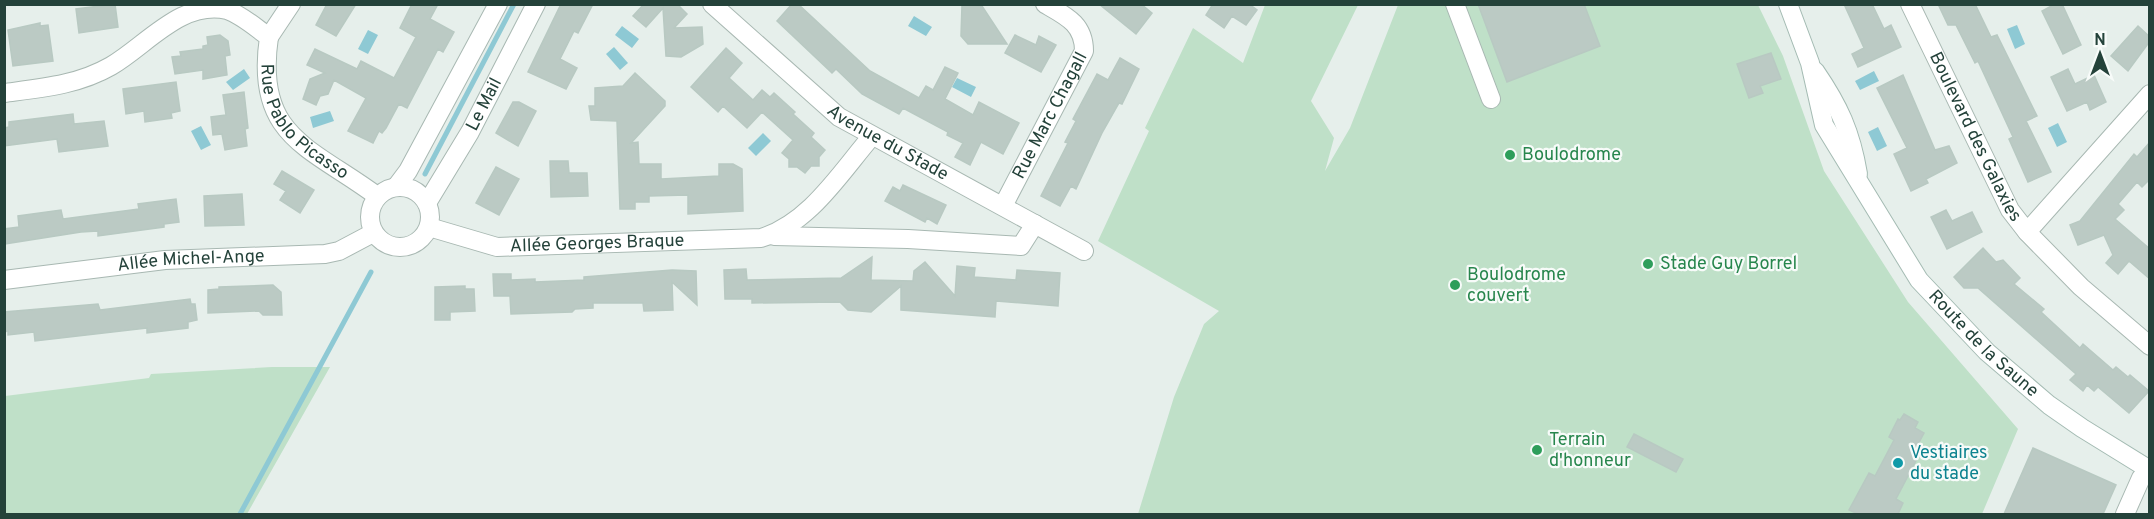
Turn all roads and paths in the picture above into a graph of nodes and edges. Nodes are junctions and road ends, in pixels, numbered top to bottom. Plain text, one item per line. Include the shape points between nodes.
1 (291, 4) edge
2 (498, 4) edge
3 (536, 4) edge
4 (712, 4) edge
5 (1045, 4) edge
6 (1455, 4) edge
7 (1788, 4) edge
8 (1910, 4) edge
9 (270, 37) junction
10 (4, 93) edge
11 (2149, 97) edge
12 (1491, 99) dead end
13 (872, 136) junction
14 (396, 187) junction
15 (377, 196) junction
16 (427, 203) junction
17 (1003, 206) junction
18 (1035, 224) junction
19 (429, 227) junction
20 (2027, 232) junction
21 (373, 233) junction
22 (769, 236) junction
23 (1084, 251) dead end
24 (4, 280) edge
25 (2150, 346) edge
26 (2150, 470) edge
27 (2125, 514) edge

1 - 9 street
2 - 14 street, Le Mail
3 - 16 street, Le Mail via 470,132
4 - 13 street, Avenue du Stade via 819,101
5 - 17 street, Rue Marc Chagall via 1075,23 1084,51
6 - 12 street
7 - 26 street, Route de la Saune via 1810,63 1843,117 1859,179 1908,265 1987,352 2049,405
8 - 20 street, Boulevard des Galaxies via 2010,210
9 - 10 street, Rue Pablo Picasso via 228,10 188,10 132,52 91,76
9 - 15 street, Rue Pablo Picasso via 268,87 280,123 304,148
11 - 20 street, Boulevard des Galaxies
13 - 17 street, Avenue du Stade
13 - 22 street, Allée Georges Braque via 807,211
14 - 15 street
14 - 16 street via 414,190
15 - 21 street via 369,214
16 - 19 street
17 - 18 street, Avenue du Stade
18 - 22 street, Allée Georges Braque via 1021,246
18 - 23 street, Avenue du Stade
19 - 21 street via 419,241 403,248 386,245
19 - 22 street, Allée Georges Braque via 497,247
20 - 25 street via 2080,287
21 - 24 street, Allée Michel-Ange via 325,254 165,260
26 - 27 street via 2141,478

